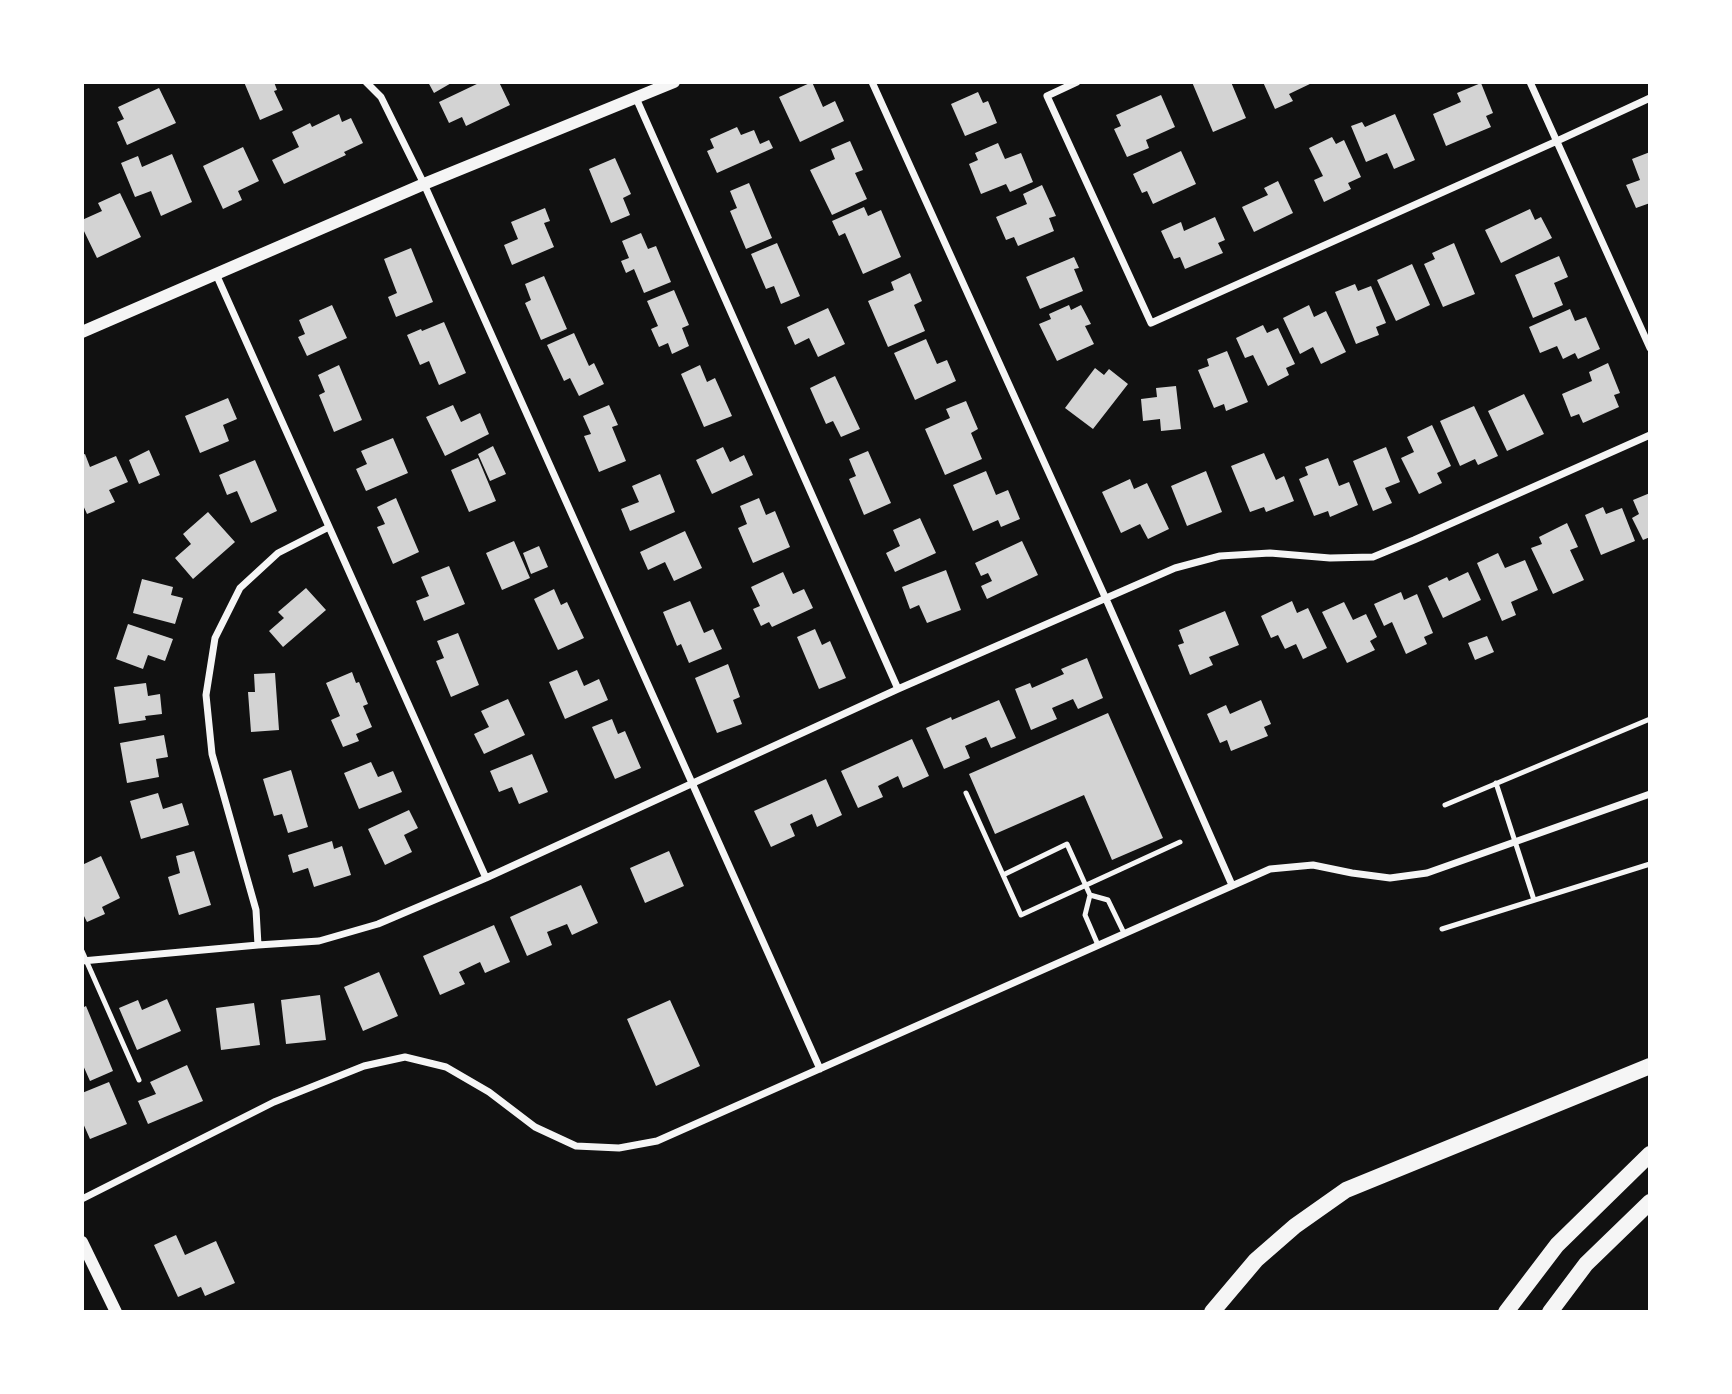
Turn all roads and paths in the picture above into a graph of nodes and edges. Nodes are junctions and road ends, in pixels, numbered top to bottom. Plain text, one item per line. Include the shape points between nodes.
1 (366, 82) edge
2 (674, 82) edge
3 (872, 82) edge
4 (1077, 82) edge
5 (1530, 82) edge
6 (636, 98) junction
7 (1650, 98) edge
8 (1557, 141) junction
9 (424, 184) junction
10 (216, 274) junction
11 (82, 332) edge
12 (1650, 348) edge
13 (1650, 435) edge
14 (329, 527) junction
15 (1106, 599) junction
16 (898, 689) junction
17 (1650, 719) edge
18 (692, 783) junction
19 (1496, 783) junction
20 (966, 793) dead end
21 (1650, 794) edge
22 (1445, 805) dead end
23 (1180, 842) dead end
24 (1515, 842) junction
25 (1650, 864) edge
26 (1003, 876) junction
27 (486, 878) junction
28 (1085, 885) junction
29 (1233, 885) junction
30 (1090, 895) junction
31 (1534, 900) junction
32 (1442, 929) dead end
33 (1124, 933) junction
34 (258, 945) junction
35 (1098, 945) junction
36 (82, 951) edge
37 (84, 960) edge
38 (1650, 1066) edge
39 (820, 1069) junction
40 (139, 1080) dead end
41 (1650, 1154) edge
42 (82, 1199) edge
43 (1650, 1202) edge
44 (82, 1242) edge
45 (116, 1312) edge
46 (1212, 1312) edge
47 (1506, 1312) edge
48 (1549, 1312) edge

1 - 9 street via 381,97
2 - 6 street
3 - 15 street
4 - 8 street via 1047,96 1151,323
5 - 8 street
6 - 9 street
6 - 16 street
7 - 8 street
8 - 12 street
9 - 10 street
9 - 18 street
10 - 11 street
10 - 14 street
13 - 15 street via 1373,557 1220,556 1175,568
14 - 27 street
14 - 34 street via 278,553 240,589 215,638 205,695 212,754 256,910
15 - 16 street
15 - 29 street
16 - 18 street
17 - 19 lane
18 - 27 street
18 - 39 street
19 - 22 lane
19 - 24 lane
20 - 26 lane
21 - 24 street
23 - 28 lane
24 - 29 street via 1427,873 1390,878 1313,865 1270,869
24 - 31 lane
25 - 31 lane
26 - 28 lane via 1021,915
26 - 28 lane via 1067,844
27 - 34 street via 378,924 319,942
28 - 30 lane
29 - 33 street
30 - 33 lane via 1108,900
30 - 35 lane via 1085,915
31 - 32 lane
33 - 35 street
34 - 37 street
35 - 39 street
36 - 37 lane
37 - 40 lane
38 - 46 highway via 1346,1190 1256,1260
39 - 42 street via 657,1141 619,1148 576,1146 535,1127 489,1092 446,1068 405,1057 363,1066 274,1102
41 - 47 highway via 1557,1245
43 - 48 highway via 1586,1264
44 - 45 street

